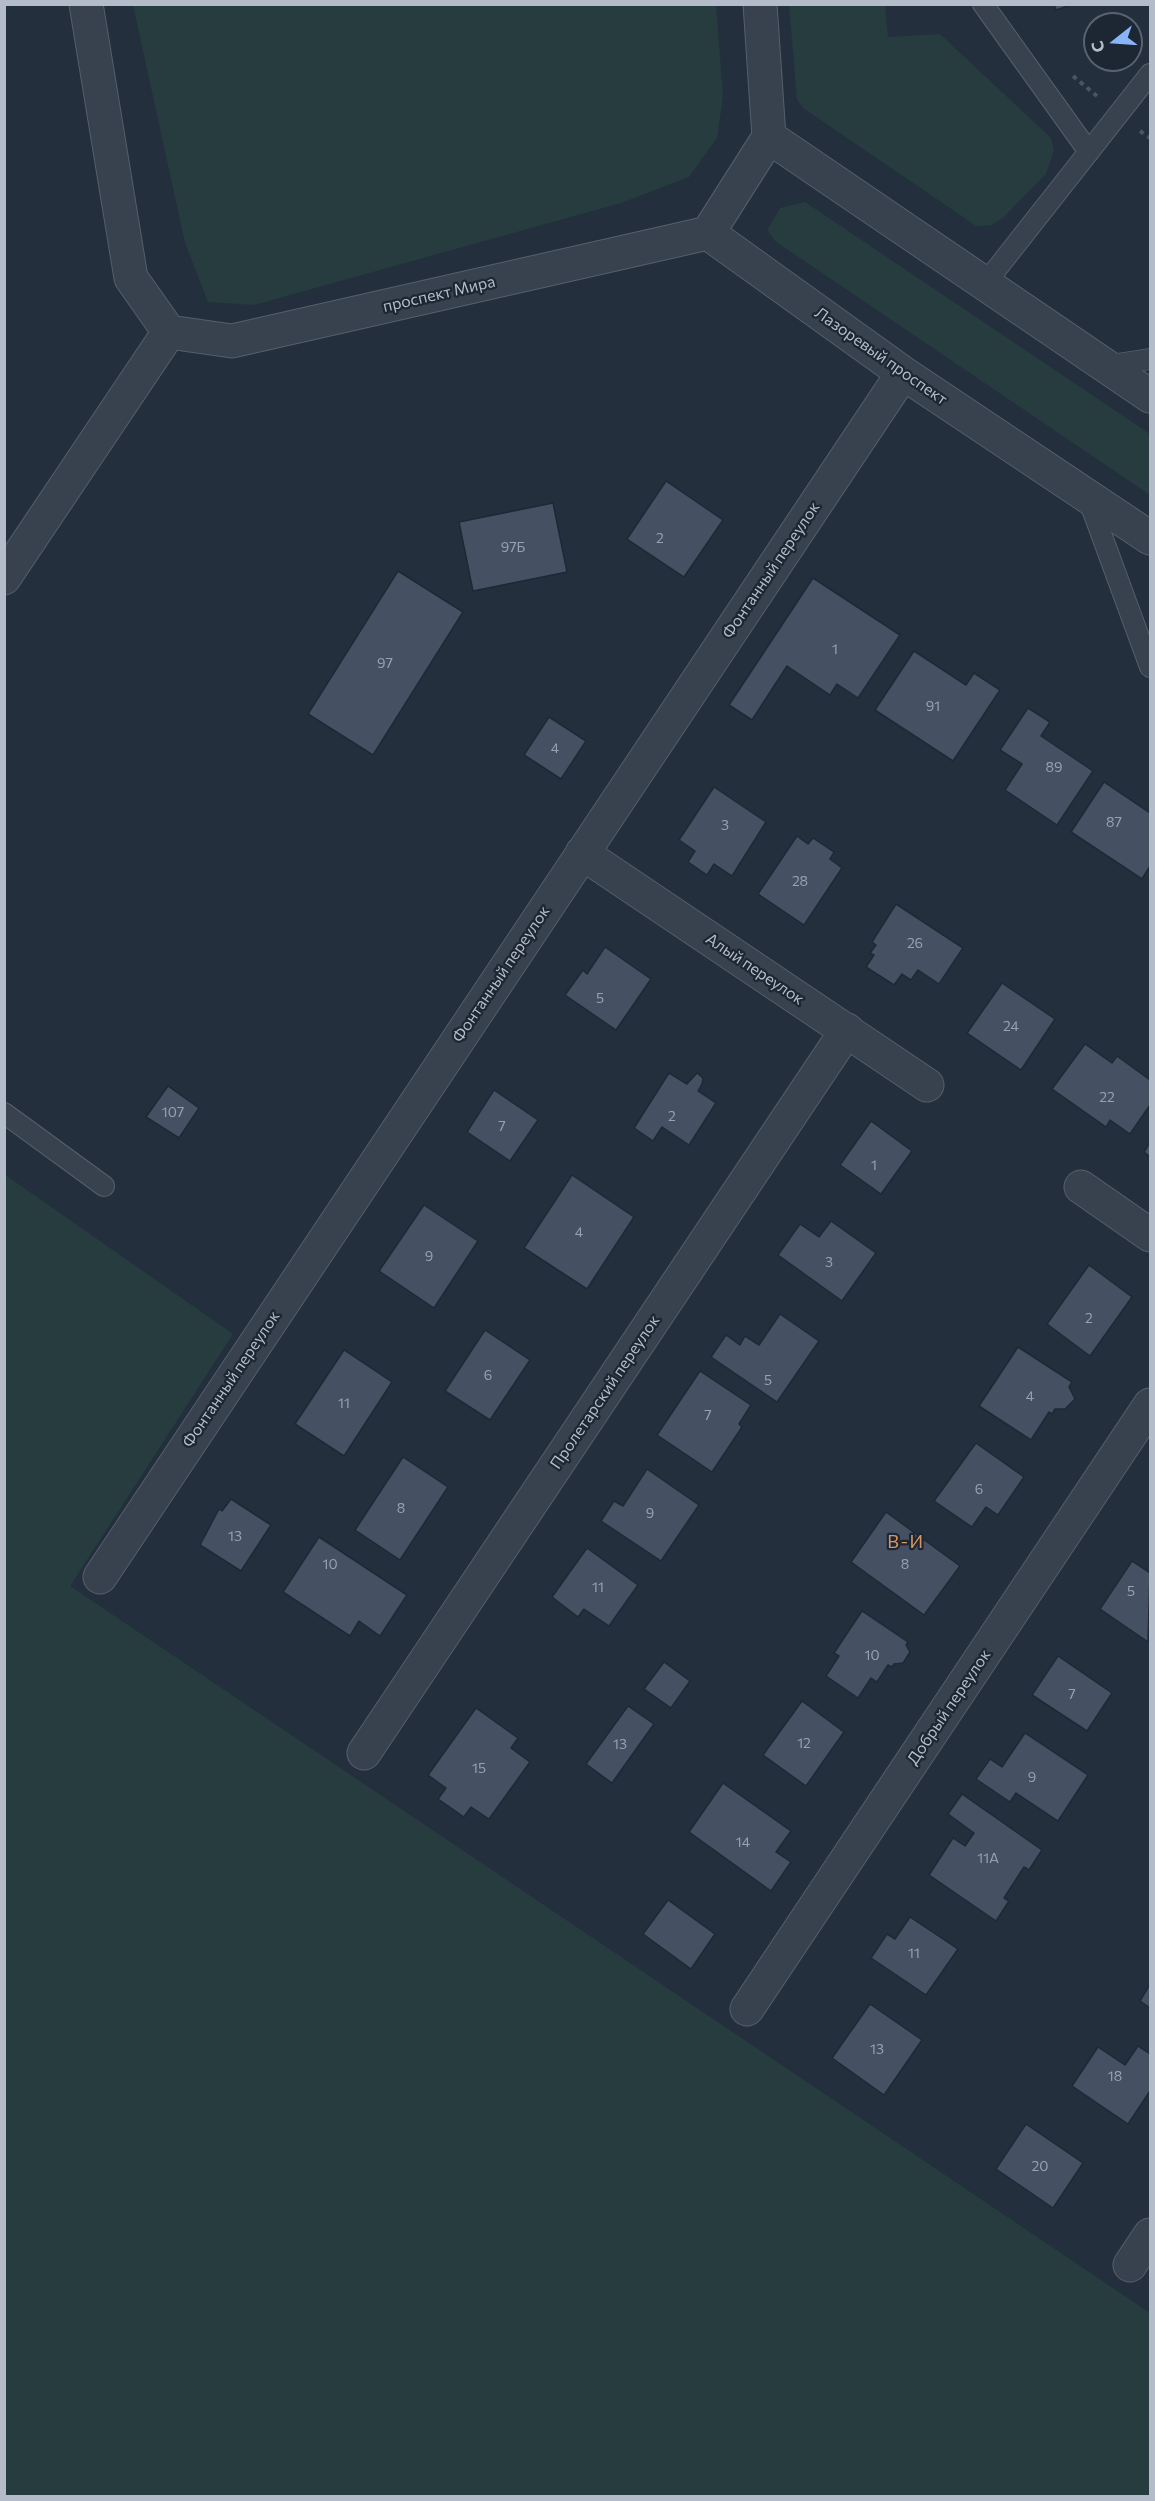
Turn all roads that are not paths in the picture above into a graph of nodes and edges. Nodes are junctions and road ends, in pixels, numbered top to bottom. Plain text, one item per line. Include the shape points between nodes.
1 (86, 4) edge
2 (759, 4) edge
3 (983, 4) edge
4 (1150, 74) edge
5 (769, 137) junction
6 (1089, 152) junction
7 (708, 233) junction
8 (984, 285) junction
9 (170, 332) junction
10 (1150, 359) edge
11 (1105, 366) junction
12 (903, 373) junction
13 (1150, 396) edge
14 (1087, 495) junction
15 (1150, 538) edge
16 (4, 578) edge
17 (1150, 667) edge
18 (582, 853) junction
19 (847, 1030) junction
20 (927, 1085) dead end
21 (4, 1113) edge
22 (104, 1186) dead end
23 (1081, 1187) dead end
24 (1150, 1235) edge
25 (1150, 1405) edge
26 (99, 1577) dead end
27 (364, 1754) dead end
28 (747, 2010) dead end
29 (1150, 2235) edge
30 (1130, 2265) dead end

1 - 9 street via 131,278
2 - 5 street
3 - 6 lane
4 - 6 lane
5 - 7 street
5 - 8 street
6 - 8 lane
7 - 9 street, проспект Мира via 232,341
7 - 12 street, Лазоревый проспект
8 - 11 street
9 - 16 street
10 - 11 lane
11 - 13 street
12 - 14 street, Лазоревый проспект
12 - 18 street, Фонтанный переулок
14 - 15 street, Лазоревый проспект
14 - 17 lane
18 - 19 street, Алый переулок
18 - 26 street, Фонтанный переулок
19 - 20 street, Алый переулок
19 - 27 street, Пролетарский переулок
21 - 22 lane
23 - 24 street
25 - 28 street, Добрый переулок
29 - 30 street

